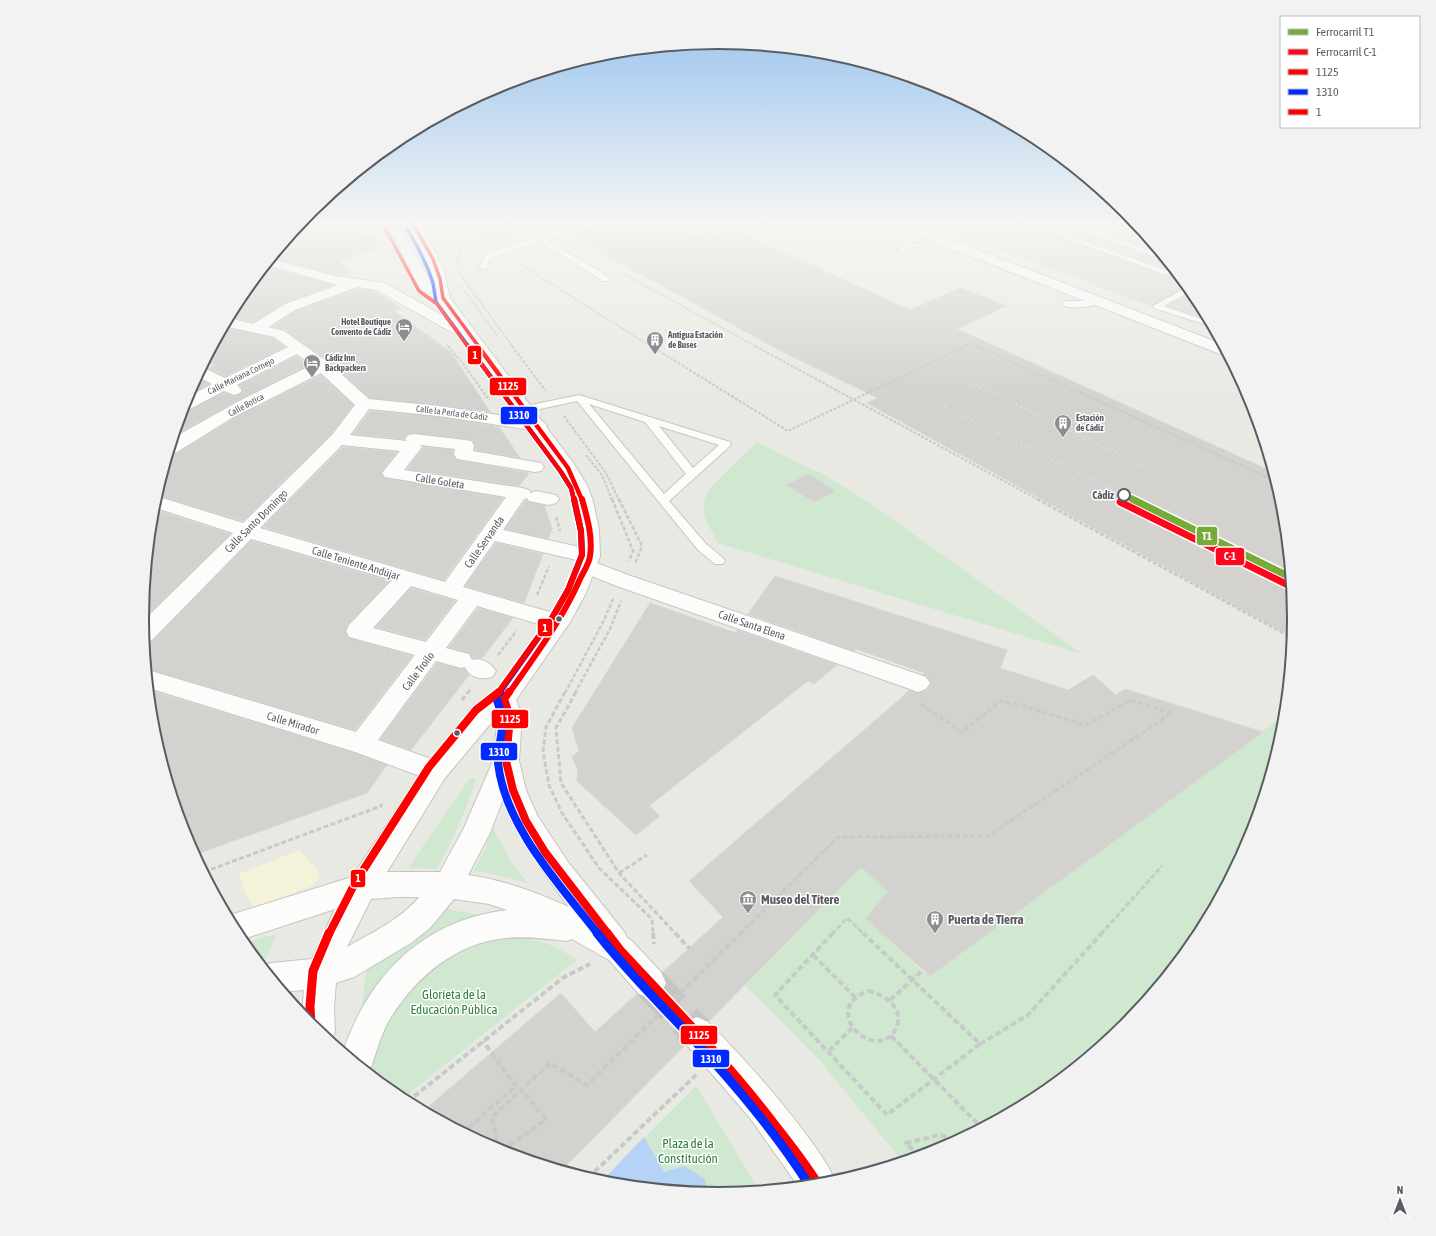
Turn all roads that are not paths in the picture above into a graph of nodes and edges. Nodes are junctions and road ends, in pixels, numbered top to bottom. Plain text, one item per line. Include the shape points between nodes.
1 (346, 282) edge
2 (423, 282) edge
3 (442, 282) edge
4 (1048, 282) edge
5 (356, 283) junction
6 (1069, 290) junction
7 (1184, 292) edge
8 (443, 298) junction
9 (1096, 301) junction
10 (1200, 316) edge
11 (1193, 320) junction
12 (231, 323) edge
13 (1204, 323) edge
14 (256, 328) junction
15 (469, 336) junction
16 (298, 348) junction
17 (1219, 349) edge
18 (323, 366) junction
19 (204, 374) edge
20 (224, 385) junction
21 (579, 398) junction
22 (192, 401) edge
23 (254, 401) junction
24 (364, 404) junction
25 (526, 409) junction
26 (439, 410) junction
27 (649, 420) junction
28 (538, 426) junction
29 (338, 439) junction
30 (176, 444) edge
31 (412, 444) junction
32 (535, 467) dead end
33 (692, 475) junction
34 (531, 496) joint
35 (664, 500) junction
36 (161, 503) edge
37 (247, 531) junction
38 (490, 534) junction
39 (588, 561) junction
40 (719, 561) dead end
41 (407, 578) junction
42 (450, 590) junction
43 (473, 596) junction
44 (559, 622) junction
45 (149, 629) edge
46 (432, 652) junction
47 (474, 666) road end
48 (153, 680) edge
49 (918, 692) road end
50 (504, 699) junction
51 (361, 744) junction
52 (506, 760) junction
53 (436, 771) junction
54 (448, 885) junction
55 (362, 887) junction
56 (240, 926) edge
57 (582, 929) junction
58 (620, 950) junction
59 (321, 973) junction
60 (278, 977) edge
61 (650, 983) tunnel mouth
62 (319, 1023) edge
63 (707, 1044) tunnel mouth
64 (357, 1057) edge
65 (812, 1179) edge

1 - 5 street
2 - 8 street via 426,287
3 - 8 street
4 - 6 street
5 - 14 street via 290,307
5 - 15 street via 380,286
6 - 9 street
6 - 9 lane via 1063,293 1062,303 1091,304
7 - 11 lane via 1157,306
8 - 15 street
9 - 17 street
10 - 11 lane
11 - 13 lane
12 - 14 street
14 - 16 street via 279,334
15 - 25 street
16 - 18 street
16 - 20 street, Calle Mariana Cornejo
18 - 23 street, Calle Botica
18 - 24 street
19 - 20 street
20 - 22 street, Calle Mariana Cornejo
20 - 23 street
21 - 25 lane
21 - 27 lane
21 - 35 lane
23 - 30 street, Calle Botica
24 - 26 street, Calle la Perla de Cádiz
24 - 29 street, Calle Santo Domingo
25 - 28 street
26 - 28 street, Calle la Perla de Cádiz
26 - 31 street
27 - 33 lane
27 - 33 lane via 726,444
28 - 39 street via 578,485 589,530
29 - 31 street
29 - 37 street, Calle Santo Domingo
31 - 32 street via 465,445 463,455
31 - 34 street, Calle Goleta via 391,473
33 - 35 lane
34 - 38 street, Calle Servanda
35 - 40 lane via 702,547
36 - 37 street, Calle Teniente Andújar
37 - 41 street, Calle Teniente Andújar
37 - 45 street, Calle Santo Domingo
38 - 39 street, Calle Santa Elena
38 - 42 street, Calle Servanda
39 - 44 street
39 - 49 street, Calle Santa Elena via 628,582
41 - 42 street, Calle Teniente Andújar
41 - 46 street via 357,631
42 - 43 street, Calle Teniente Andújar
43 - 44 street, Calle Teniente Andújar
43 - 46 street, Calle Troilo
44 - 50 street
46 - 47 street
46 - 51 street, Calle Troilo
48 - 51 street, Calle Mirador
50 - 52 street via 510,717
50 - 53 street via 482,716
51 - 53 street, Calle Mirador
52 - 54 street via 476,833
52 - 58 street via 513,790 526,821 558,871
53 - 55 street
54 - 55 street via 396,884
54 - 57 street via 489,891 536,906
54 - 59 street via 420,918 400,934 343,966
55 - 56 street
55 - 59 street
57 - 58 street
57 - 64 street via 537,924 505,924 461,935 445,944 421,959 400,979 384,1000 361,1044
58 - 61 street
59 - 60 street
59 - 62 street
63 - 65 street via 760,1105

